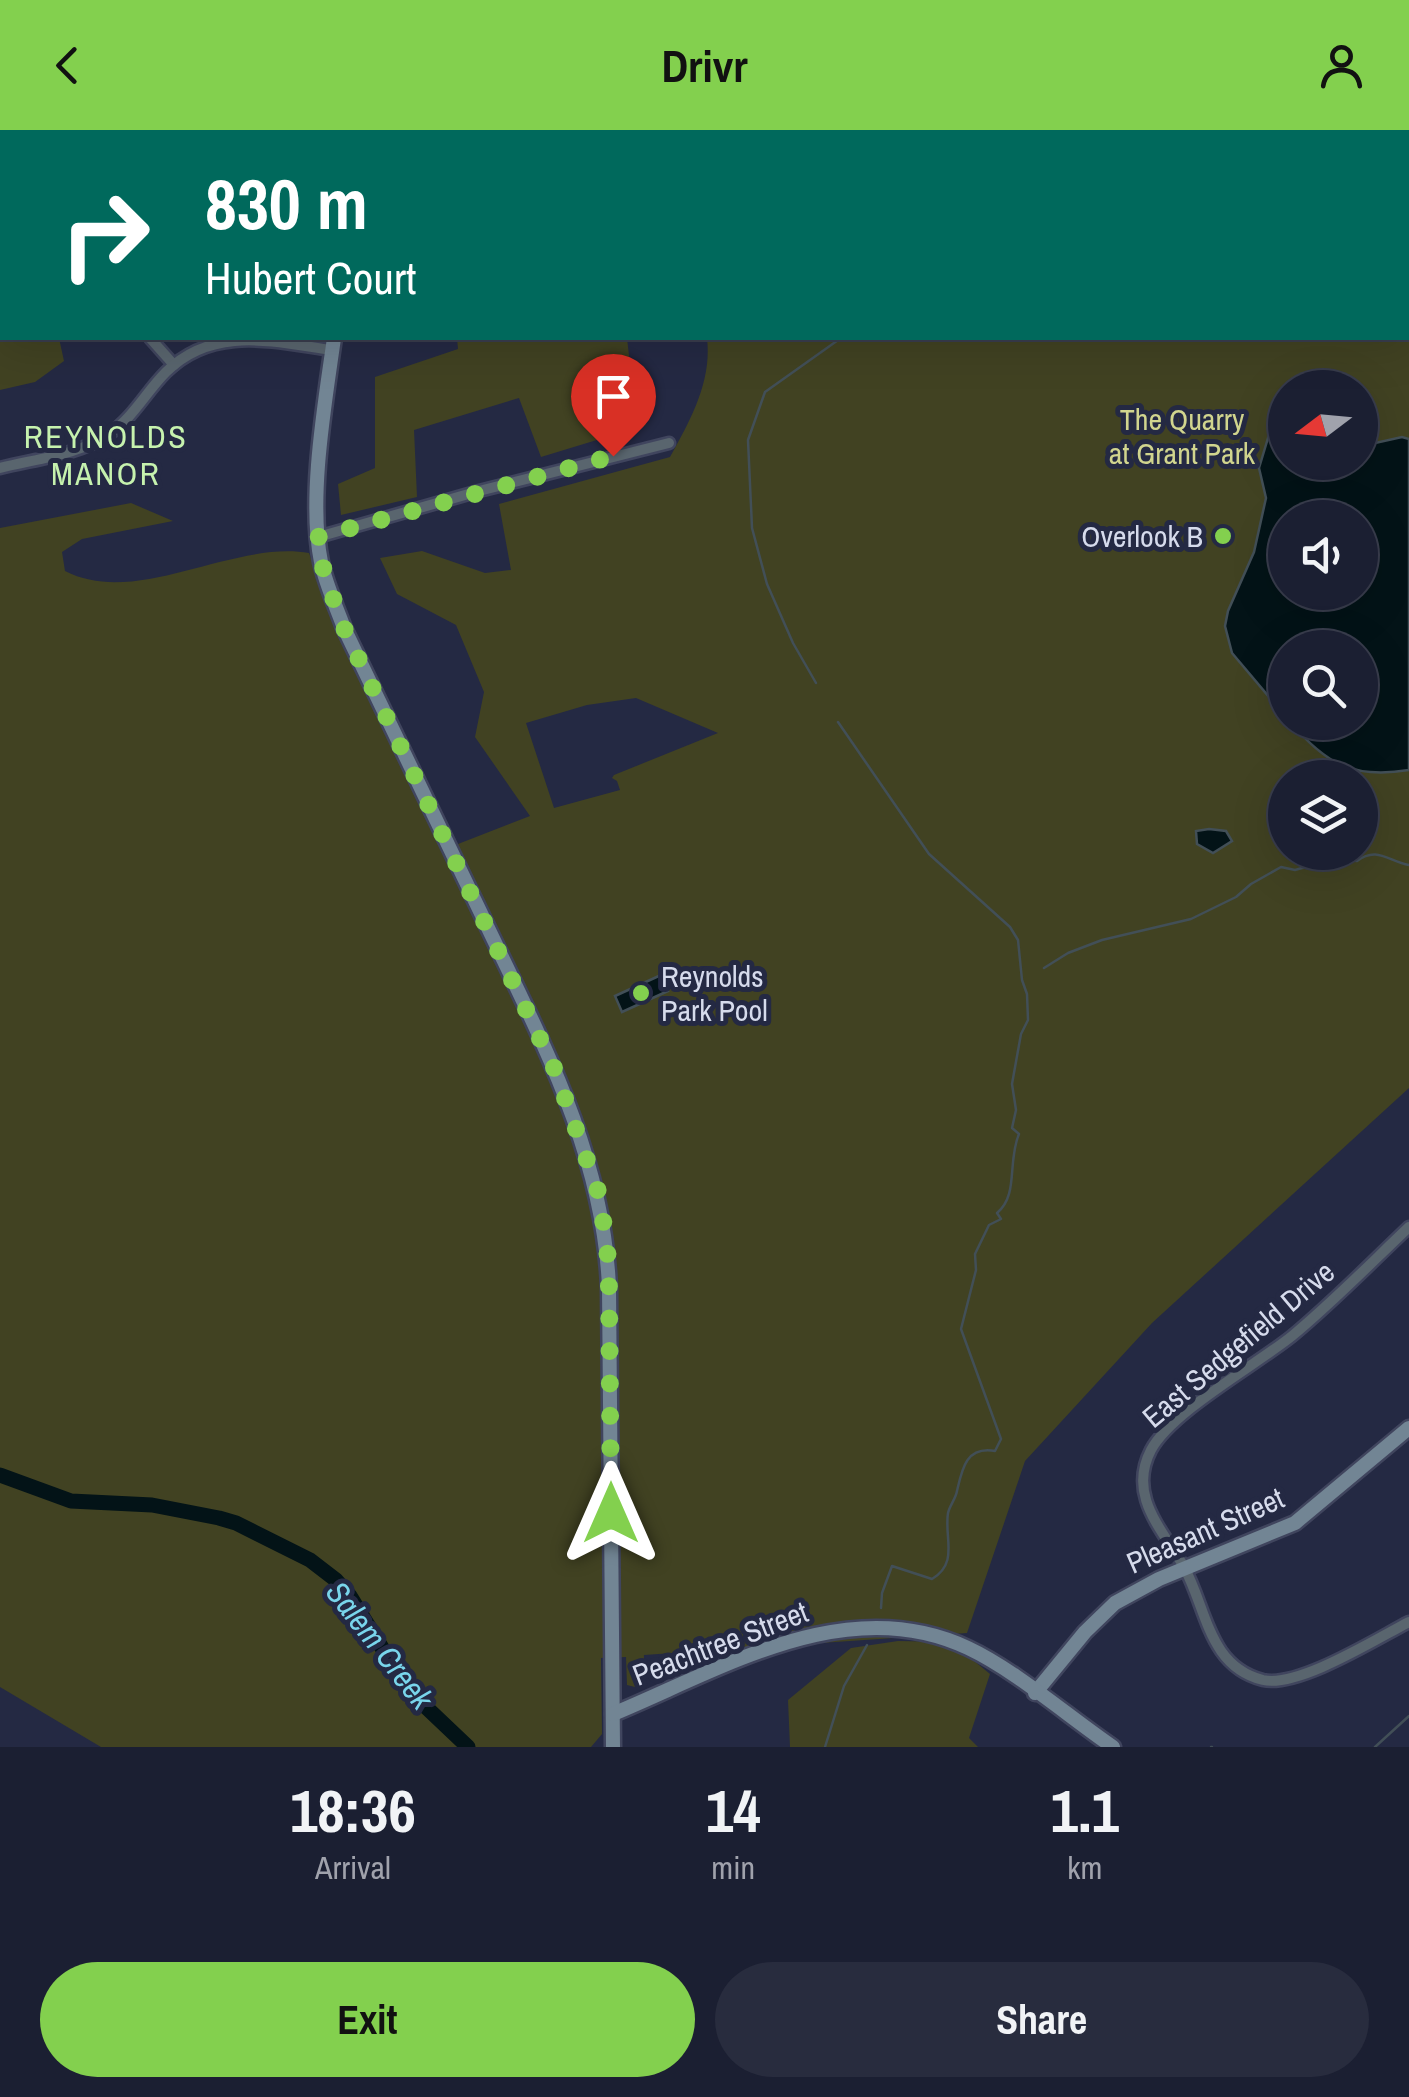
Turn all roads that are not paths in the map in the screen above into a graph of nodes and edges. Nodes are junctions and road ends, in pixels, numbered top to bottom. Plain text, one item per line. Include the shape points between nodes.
1 (152, 340) edge
2 (227, 340) edge
3 (251, 340) edge
4 (333, 344) edge
5 (174, 365) junction
6 (669, 442) dead end
7 (0, 468) edge
8 (318, 537) junction
9 (1409, 1227) edge
10 (1409, 1428) edge
11 (1185, 1569) junction
12 (1409, 1622) edge
13 (1036, 1693) junction
14 (613, 1714) junction
15 (613, 1747) edge
16 (1113, 1747) edge

1 - 5 street
2 - 5 street
3 - 4 street
4 - 8 main road
5 - 7 street via 106,436
6 - 8 street
8 - 14 main road via 344,628 555,1070 598,1191 609,1288
9 - 11 street, East Sedgefield Drive via 1295,1333 1154,1444 1144,1469 1144,1500
10 - 11 main road, Pleasant Street via 1295,1523
11 - 12 street, East Sedgefield Drive via 1221,1654 1260,1679 1300,1674
11 - 13 main road, Pleasant Street via 1116,1603
13 - 14 main road, Peachtree Street via 946,1639 852,1628 796,1639
13 - 16 main road, Peachtree Street
14 - 15 main road

